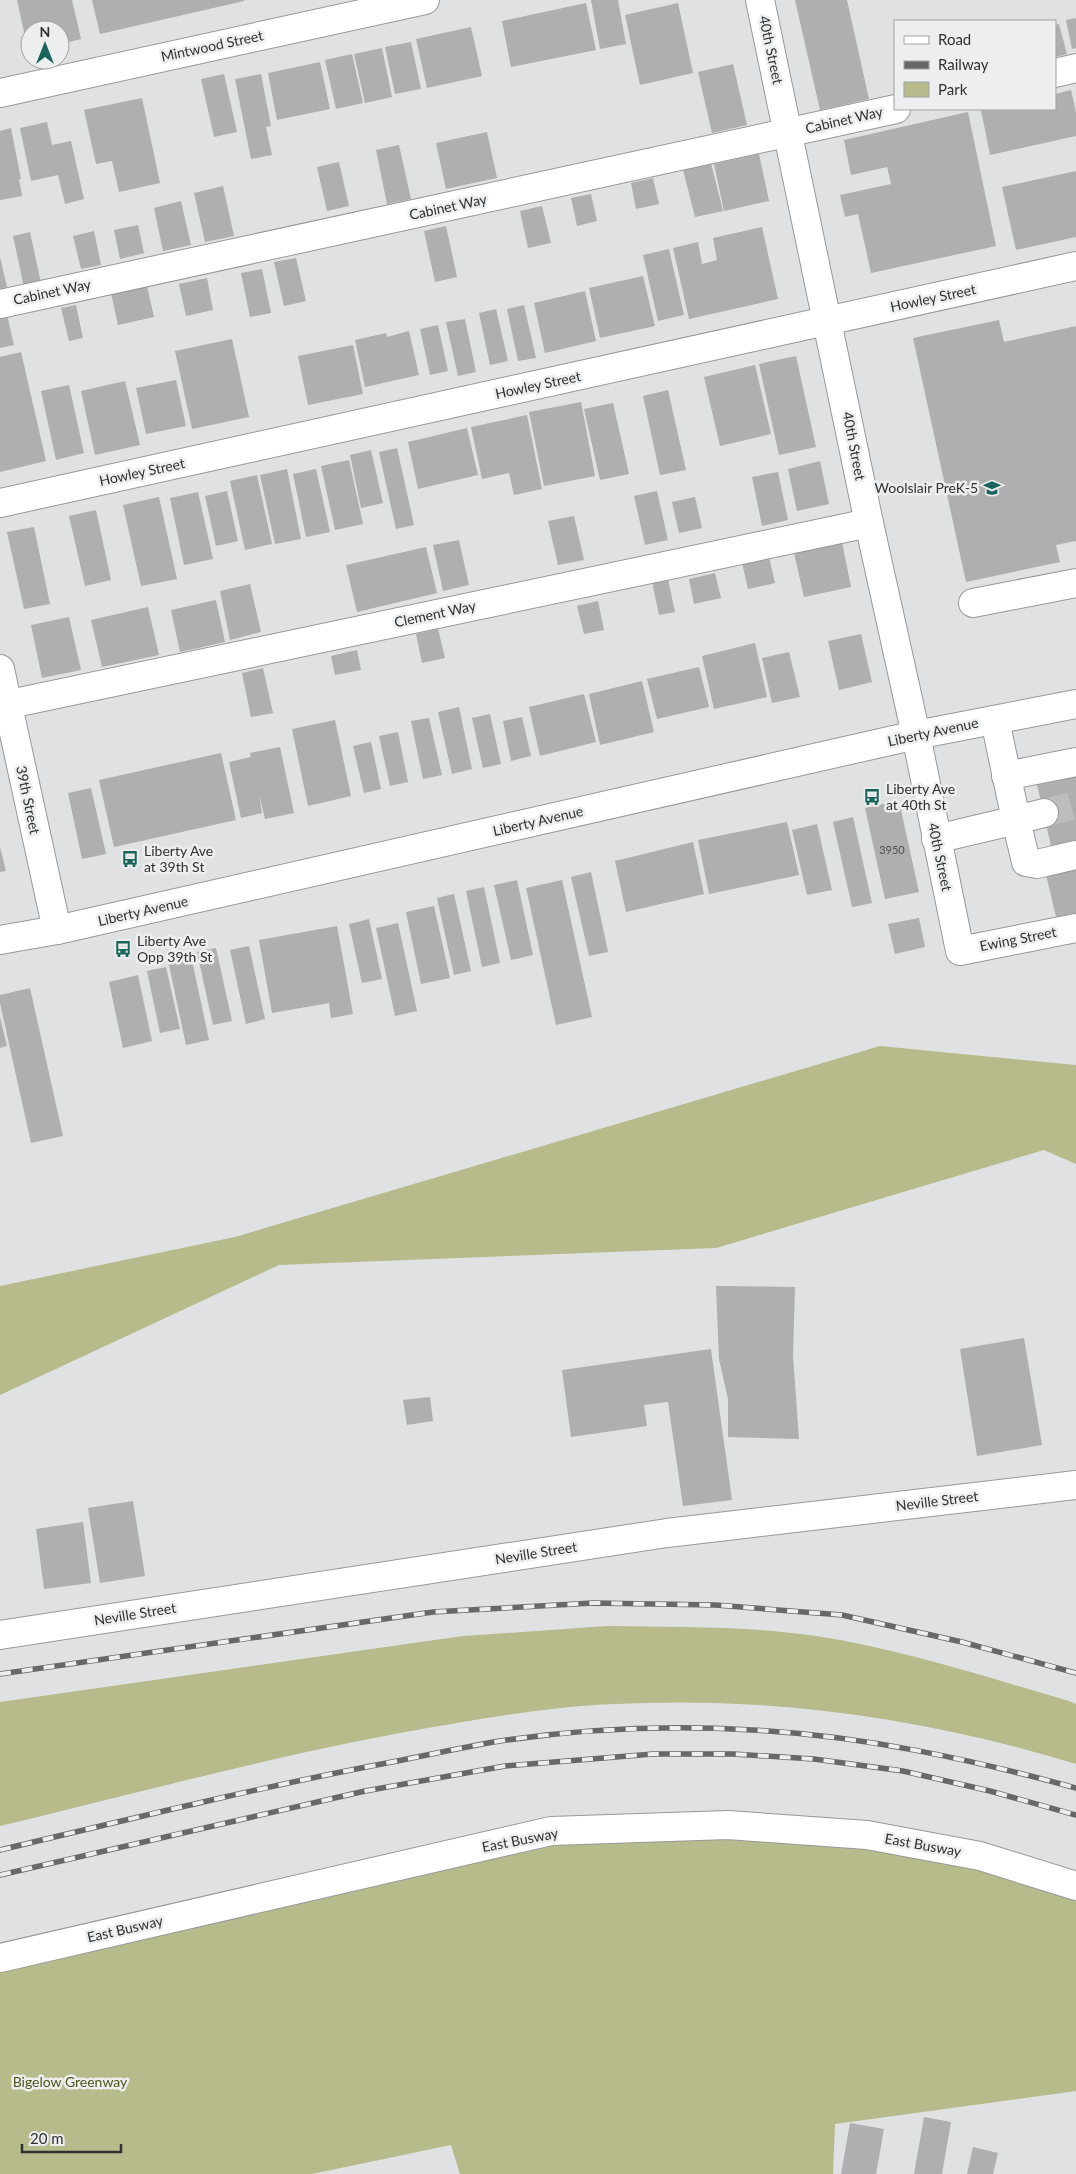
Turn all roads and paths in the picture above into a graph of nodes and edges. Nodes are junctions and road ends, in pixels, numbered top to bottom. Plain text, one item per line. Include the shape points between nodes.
1 (425, 0) edge
2 (760, 0) edge
3 (1076, 68) edge
4 (1056, 73) edge
5 (0, 93) edge
6 (894, 109) edge
7 (788, 133) junction
8 (1076, 266) edge
9 (0, 304) edge
10 (828, 321) junction
11 (0, 503) edge
12 (869, 522) junction
13 (1076, 583) edge
14 (973, 603) dead end
15 (0, 669) edge
16 (1076, 704) edge
17 (4, 705) edge
18 (995, 720) junction
19 (916, 735) junction
20 (1076, 762) edge
21 (1006, 776) junction
22 (1044, 813) tunnel mouth
23 (1016, 820) junction
24 (936, 839) junction
25 (1076, 855) edge
26 (1076, 928) edge
27 (57, 930) junction
28 (0, 940) edge
29 (960, 951) joint
30 (1075, 1488) edge
31 (0, 1635) edge
32 (1076, 1886) edge
33 (0, 1958) edge

1 - 5 street, Mintwood Street
2 - 7 street, 40th Street
3 - 4 street
6 - 7 street, Cabinet Way
7 - 9 street, Cabinet Way
7 - 10 street, 40th Street
8 - 10 street, Howley Street
10 - 11 street, Howley Street
10 - 12 street, 40th Street
12 - 17 street, Clement Way
12 - 19 street, 40th Street
13 - 14 street
15 - 17 street, 39th Street
16 - 18 street, Liberty Avenue
17 - 27 street, 39th Street
18 - 19 street, Liberty Avenue
18 - 21 street
19 - 24 street, 40th Street
19 - 27 street, Liberty Avenue
20 - 21 street
21 - 23 street
22 - 23 street
23 - 24 street
23 - 25 street via 1026,862 1037,864
24 - 29 street, 40th Street
26 - 29 street, Ewing Street
27 - 28 street, Liberty Avenue
30 - 31 street, Neville Street via 667,1533
32 - 33 street, East Busway via 980,1856 867,1835 728,1825 551,1831

